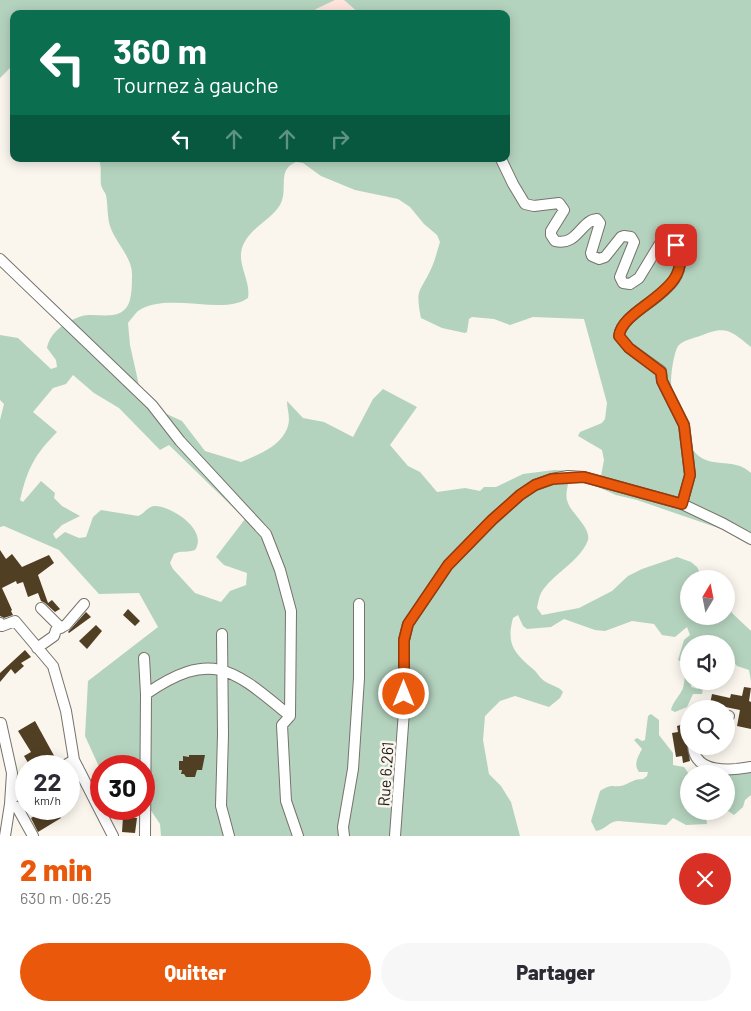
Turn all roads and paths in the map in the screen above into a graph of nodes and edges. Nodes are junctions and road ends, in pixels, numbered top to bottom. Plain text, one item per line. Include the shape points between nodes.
1 (502, 162) edge
2 (0, 259) edge
3 (682, 504) junction
4 (751, 539) edge
5 (84, 604) dead end
6 (358, 604) dead end
7 (41, 608) dead end
8 (0, 626) edge
9 (62, 628) junction
10 (222, 634) dead end
11 (37, 648) junction
12 (144, 658) dead end
13 (221, 670) junction
14 (146, 694) junction
15 (290, 716) junction
16 (2, 723) dead end
17 (73, 755) edge
18 (695, 755) edge
19 (751, 767) edge
20 (80, 772) edge
21 (15, 798) edge
22 (11, 801) junction
23 (5, 836) edge
24 (33, 836) edge
25 (113, 836) edge
26 (145, 836) edge
27 (228, 836) edge
28 (298, 836) edge
29 (344, 836) edge
30 (395, 836) edge

1 - 3 street via 525,204 559,203 563,207 551,235 555,241 563,242 574,237 594,219 600,223 591,253 595,258 605,257 624,236 633,240 620,277 623,283 630,284 639,278 658,245 667,242 676,245 679,256 673,279 660,295 627,321 619,336 629,348 661,372 662,381 684,425 690,475
2 - 15 street via 152,405 180,441 266,534 291,611
3 - 4 street, Rue 6.261
3 - 30 street, Rue 6.261 via 584,477 552,479 520,495 448,565 405,631 404,711
5 - 9 street
6 - 29 street via 359,678
7 - 9 street
8 - 11 street via 15,621
9 - 11 street
10 - 13 street
11 - 17 street via 53,666 66,711
12 - 14 street
13 - 14 street via 198,668 180,673
13 - 15 street via 237,676
13 - 27 street via 221,806
14 - 26 street
15 - 28 street via 282,725 286,801
16 - 22 street via 12,773
18 - 19 street via 703,765 733,770
20 - 25 street
21 - 22 street
22 - 23 street
22 - 24 street

